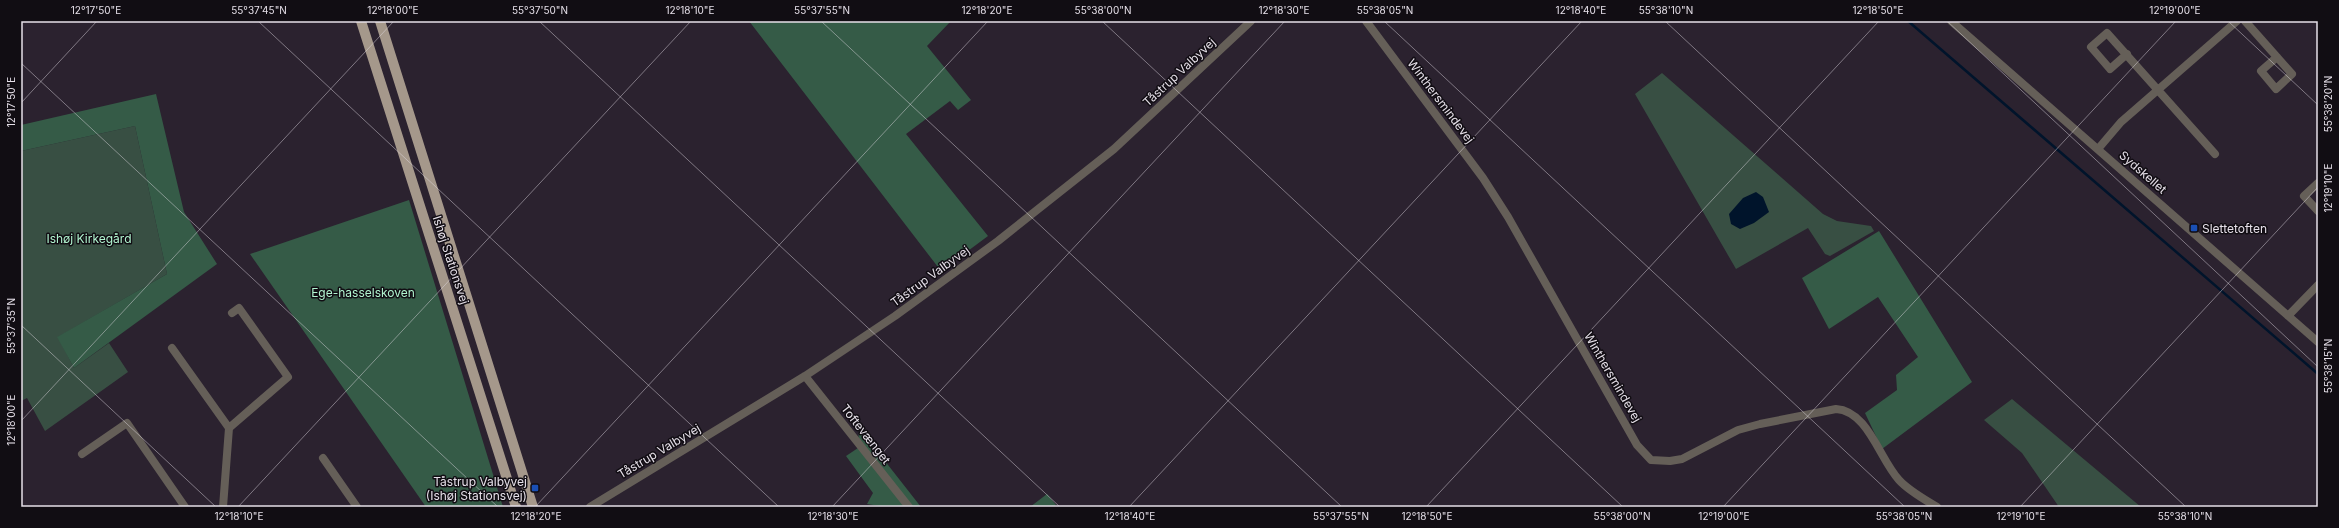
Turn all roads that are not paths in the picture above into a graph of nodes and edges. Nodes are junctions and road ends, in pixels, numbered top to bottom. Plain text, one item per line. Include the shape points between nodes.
1 (361, 21) edge
2 (380, 21) edge
3 (1251, 21) edge
4 (1366, 21) edge
5 (1951, 21) edge
6 (2237, 21) edge
7 (2246, 21) edge
8 (2127, 54) junction
9 (2277, 57) dead end
10 (2159, 90) junction
11 (2098, 149) junction
12 (2215, 154) dead end
13 (2318, 184) edge
14 (2318, 212) edge
15 (2318, 286) edge
16 (232, 313) dead end
17 (2288, 316) junction
18 (2318, 342) edge
19 (172, 348) dead end
20 (805, 376) junction
21 (229, 428) junction
22 (82, 454) dead end
23 (323, 458) dead end
24 (185, 507) edge
25 (223, 507) edge
26 (357, 507) edge
27 (516, 507) edge
28 (533, 507) edge
29 (590, 507) edge
30 (909, 507) edge
31 (1937, 507) edge

1 - 27 main road, Ishøj Stationsvej
2 - 28 main road, Ishøj Stationsvej
3 - 20 street, Tåstrup Valbyvej via 1114,149 1051,200 895,316
4 - 31 street, Winthersmindevej via 1483,178 1512,224 1637,445 1651,460 1661,462 1682,458 1738,430 1760,424 1836,409 1845,410 1861,421 1889,468 1900,481
5 - 11 street, Sydskellet
6 - 10 street
7 - 9 street
8 - 8 street via 2107,33 2091,47 2110,69
8 - 10 street
10 - 11 street via 2121,122
10 - 12 street
11 - 17 street, Sydskellet
13 - 14 street via 2304,196
15 - 17 street
16 - 21 street via 239,308 288,377
17 - 18 street, Sydskellet
19 - 21 street
20 - 29 street, Tåstrup Valbyvej
20 - 30 street, Toftevænget
21 - 25 street
22 - 24 street via 127,423
23 - 26 street

